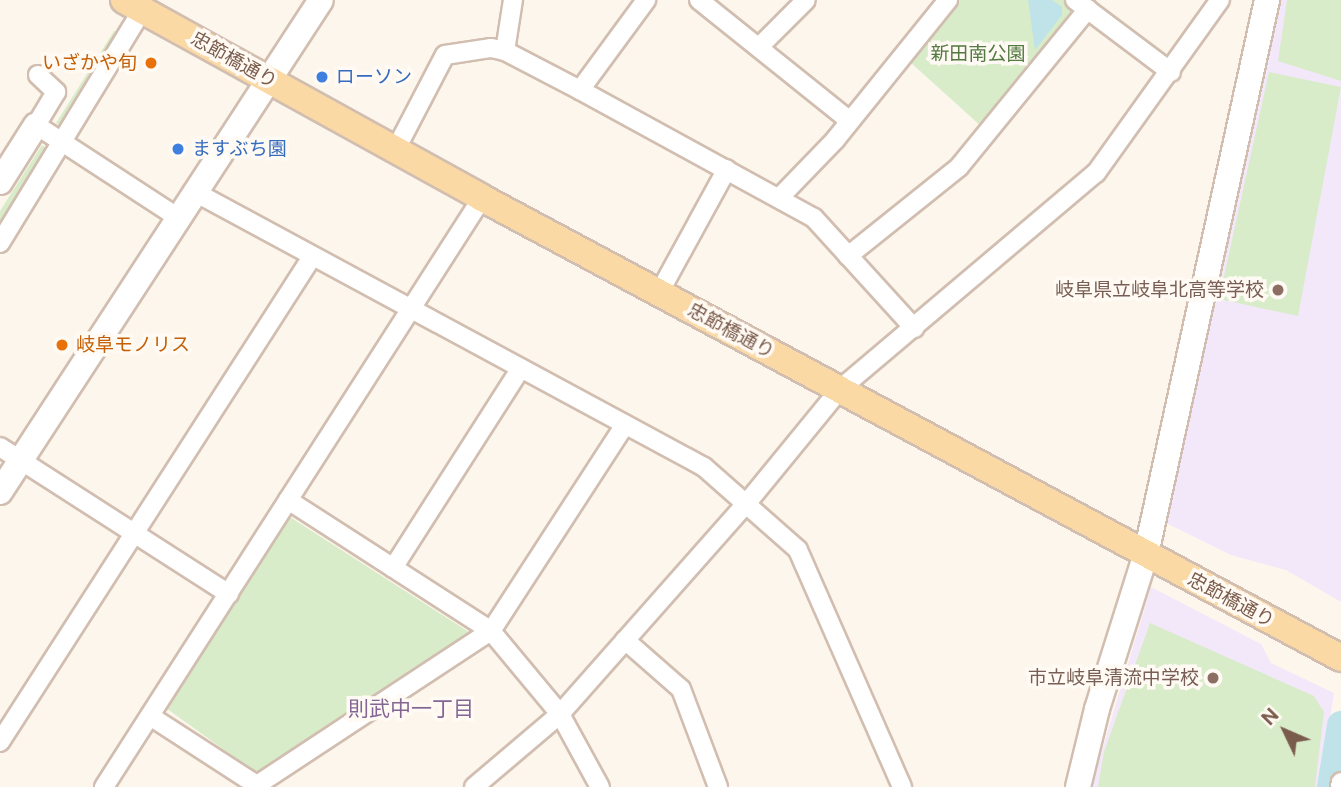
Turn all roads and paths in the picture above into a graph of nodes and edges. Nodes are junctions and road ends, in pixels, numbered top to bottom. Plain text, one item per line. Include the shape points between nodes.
1 (321, 0) edge
2 (513, 0) edge
3 (646, 0) edge
4 (699, 0) edge
5 (806, 0) edge
6 (1220, 0) edge
7 (1267, 0) edge
8 (942, 2) edge
9 (133, 5) edge
10 (1081, 5) edge
11 (759, 47) junction
12 (505, 51) junction
13 (1171, 72) junction
14 (38, 75) dead end
15 (267, 78) junction
16 (579, 90) junction
17 (850, 121) junction
18 (36, 125) junction
19 (61, 141) junction
20 (396, 149) junction
21 (727, 169) junction
22 (0, 182) edge
23 (193, 191) junction
24 (780, 197) junction
25 (482, 198) junction
26 (177, 217) junction
27 (0, 243) edge
28 (848, 256) junction
29 (312, 257) junction
30 (659, 293) junction
31 (411, 309) junction
32 (914, 328) junction
33 (521, 368) junction
34 (840, 389) junction
35 (625, 425) junction
36 (10, 454) edge
37 (0, 492) edge
38 (288, 500) junction
39 (746, 504) junction
40 (134, 534) junction
41 (1146, 554) junction
42 (393, 568) junction
43 (229, 594) junction
44 (491, 631) junction
45 (625, 640) junction
46 (1341, 658) edge
47 (560, 714) junction
48 (150, 716) junction
49 (0, 742) edge
50 (1341, 782) edge
51 (254, 786) edge
52 (104, 787) edge
53 (474, 787) edge
54 (600, 787) edge
55 (718, 787) edge
56 (902, 787) edge
57 (1078, 787) edge
58 (1340, 787) edge

1 - 15 street
2 - 12 street
3 - 16 street
4 - 11 street
5 - 11 street
6 - 13 street
7 - 41 street
8 - 17 street
9 - 15 main road, 忠節橋通り
9 - 19 street
10 - 13 street
10 - 28 street via 959,167
11 - 17 street
12 - 16 street
12 - 20 street via 491,48 445,55
13 - 32 street via 1096,173
14 - 18 street via 56,92
15 - 20 main road, 忠節橋通り
15 - 23 street
16 - 21 street
17 - 24 street
18 - 19 street
18 - 22 street
19 - 26 street
19 - 27 street
20 - 25 main road, 忠節橋通り
21 - 24 street
21 - 30 street
23 - 26 street
23 - 29 street
24 - 28 street via 814,218
25 - 30 main road, 忠節橋通り
25 - 31 street
26 - 36 street
28 - 32 street
29 - 31 street
29 - 40 street
30 - 34 main road, 忠節橋通り
31 - 33 street
31 - 38 street
32 - 34 street
33 - 35 street
33 - 42 street
34 - 39 street
34 - 41 main road, 忠節橋通り
35 - 39 street via 704,467
35 - 44 street
36 - 37 street
36 - 40 street
38 - 42 street
38 - 43 street
39 - 45 street
39 - 56 street via 798,550
40 - 43 street
40 - 49 street
41 - 46 main road, 忠節橋通り
41 - 57 street via 1097,709
42 - 44 street
43 - 48 street
44 - 47 street
44 - 51 street
45 - 47 street
45 - 55 street via 681,689
47 - 53 street
47 - 54 street
48 - 51 street
48 - 52 street
50 - 58 street

